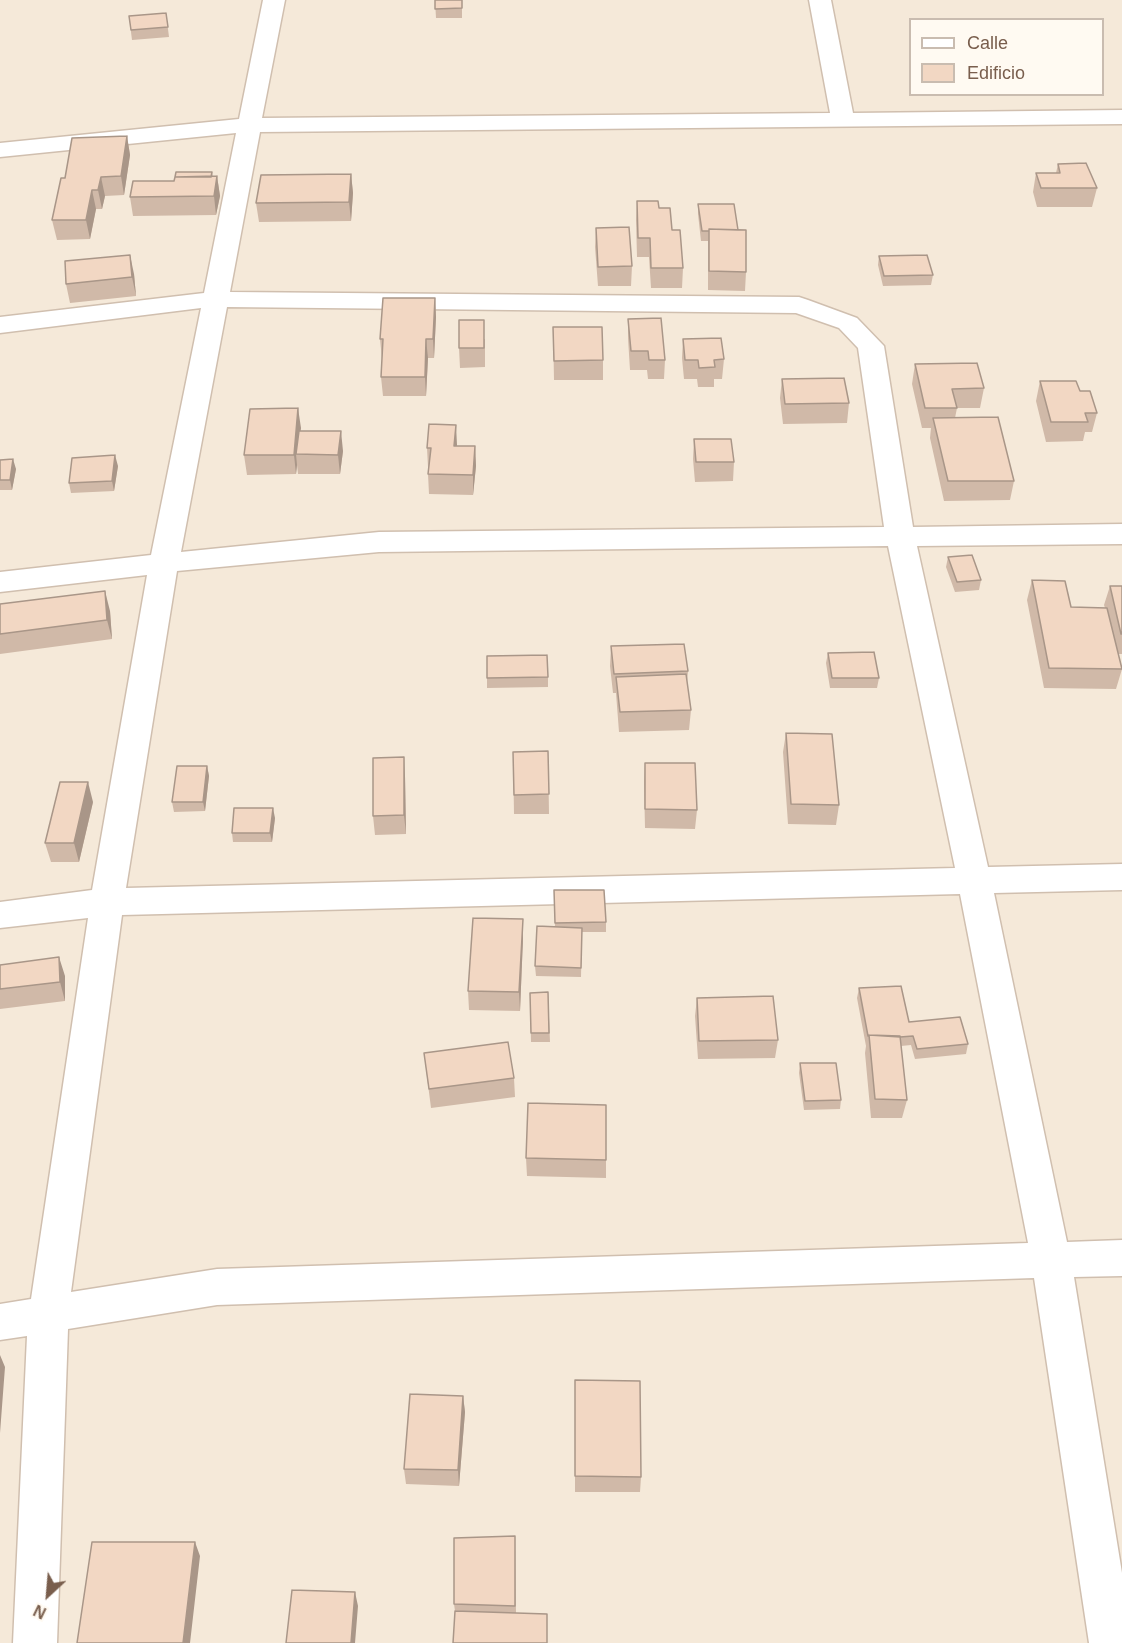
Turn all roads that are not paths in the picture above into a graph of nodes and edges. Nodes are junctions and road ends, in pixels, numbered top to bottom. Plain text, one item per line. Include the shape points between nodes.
1 (274, 0) edge
2 (820, 0) edge
3 (1122, 117) edge
4 (843, 119) junction
5 (249, 125) junction
6 (0, 150) edge
7 (215, 299) junction
8 (0, 325) edge
9 (1122, 534) edge
10 (900, 535) junction
11 (164, 563) junction
12 (0, 582) edge
13 (1122, 877) edge
14 (974, 879) junction
15 (107, 902) junction
16 (0, 915) edge
17 (1122, 1258) edge
18 (1051, 1259) junction
19 (48, 1316) junction
20 (0, 1322) edge
21 (35, 1643) edge
22 (1111, 1643) edge

1 - 5 street
2 - 4 street
3 - 4 street
4 - 5 street
5 - 6 street
5 - 7 street
7 - 8 street
7 - 10 street via 799,305 848,323 871,346
7 - 11 street
9 - 10 street
10 - 11 street via 379,542
10 - 14 street
11 - 12 street
11 - 15 street
13 - 14 street
14 - 15 street
14 - 18 street
15 - 16 street
15 - 19 street
17 - 18 street
18 - 19 street via 217,1287
18 - 22 street
19 - 20 street
19 - 21 street

